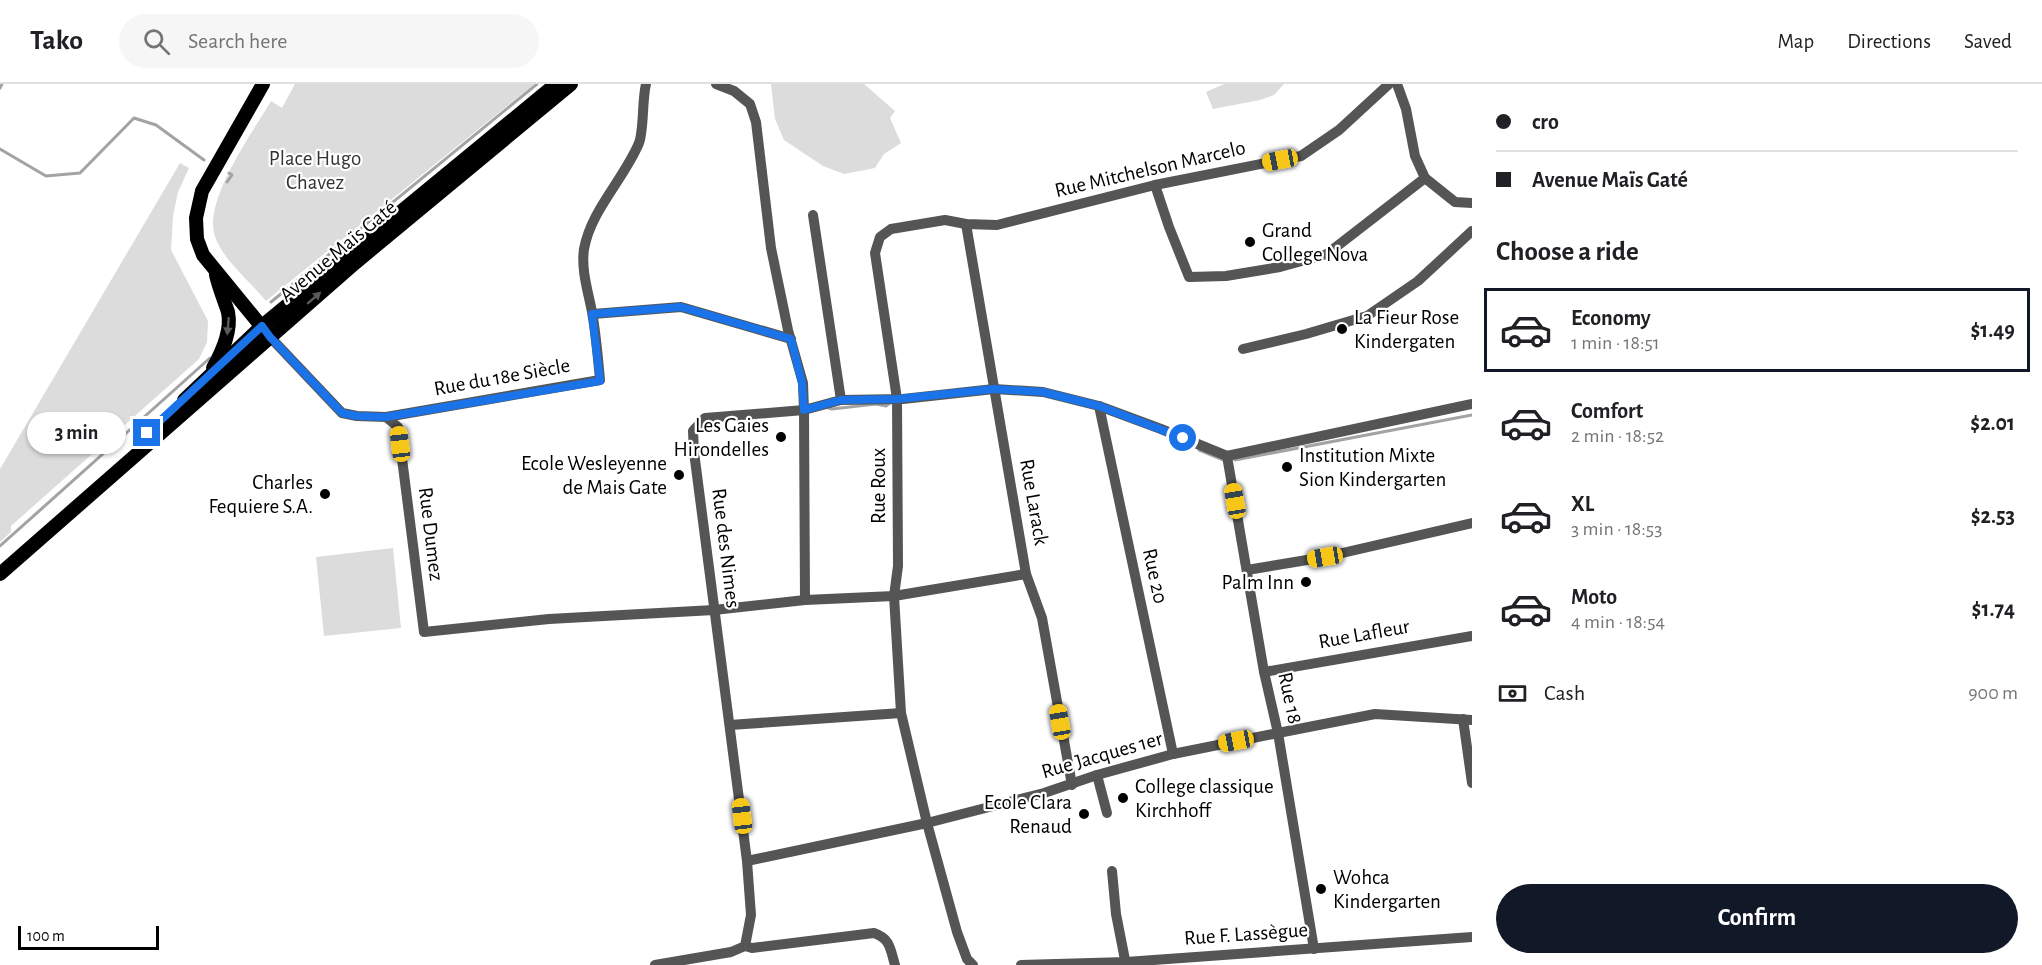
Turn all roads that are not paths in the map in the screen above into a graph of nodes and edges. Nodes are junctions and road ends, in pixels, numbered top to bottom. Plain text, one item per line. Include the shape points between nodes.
1 (263, 84) edge
2 (556, 84) edge
3 (571, 84) edge
4 (646, 84) edge
5 (716, 84) edge
6 (1389, 84) edge
7 (1397, 84) edge
8 (1425, 178) junction
9 (1155, 185) junction
10 (1472, 203) edge
11 (813, 215) dead end
12 (966, 224) junction
13 (1472, 231) edge
14 (216, 273) junction
15 (592, 314) junction
16 (266, 332) junction
17 (791, 339) junction
18 (1243, 349) dead end
19 (209, 376) junction
20 (994, 389) junction
21 (897, 399) junction
22 (841, 400) junction
23 (1472, 404) edge
24 (1099, 406) junction
25 (804, 410) junction
26 (386, 417) junction
27 (1227, 456) junction
28 (1472, 523) edge
29 (0, 561) edge
30 (1247, 570) junction
31 (0, 574) edge
32 (1026, 574) junction
33 (894, 596) junction
34 (805, 600) junction
35 (714, 610) junction
36 (1472, 636) edge
37 (1264, 672) junction
38 (901, 713) junction
39 (1467, 719) edge
40 (730, 725) junction
41 (1278, 733) junction
42 (1173, 754) junction
43 (1097, 776) junction
44 (1472, 783) edge
45 (1072, 785) junction
46 (1107, 813) dead end
47 (927, 823) junction
48 (747, 861) junction
49 (1112, 871) dead end
50 (1472, 937) edge
51 (745, 946) junction
52 (1314, 949) junction
53 (1126, 963) edge
54 (655, 965) edge
55 (895, 965) edge
56 (972, 965) edge
57 (1022, 965) edge

1 - 14 main road via 202,191 198,206 197,239
2 - 16 main road, Avenue Maïs Gaté
16 -> 3 main road, Avenue Maïs Gaté
4 - 15 street, Rue du 18e Siècle via 640,140 589,230 584,250
5 - 17 street via 734,91 750,104 756,122 771,248
6 - 9 street, Rue Mitchelson Marcelo via 1340,130 1301,156
7 - 8 street
8 - 9 street via 1328,254 1217,277 1189,277
8 - 10 street via 1455,201
9 - 12 street, Rue Mitchelson Marcelo via 997,225
11 - 22 street
12 - 20 street, Rue Larack
12 - 21 street, Rue Roux via 945,220 891,229 880,237 875,253
13 - 18 street via 1418,281 1367,315
14 - 16 main road
14 -> 19 main road via 228,315 228,334
15 - 17 street via 681,307
15 - 26 street, Rue du 18e Siècle via 600,381
16 - 19 main road, Avenue Maïs Gaté
16 - 26 street via 342,413
16 - 31 main road, Avenue Maïs Gaté
17 - 25 street
19 - 29 main road, Avenue Maïs Gaté
20 - 21 street, Rue des Nimes
20 - 24 street, Rue des Nimes via 1043,392
20 - 32 street, Rue Larack
21 - 22 street, Rue des Nimes
21 - 33 street, Rue Roux via 898,566
22 - 25 street, Rue des Nimes
23 - 27 street
24 - 27 street, Rue des Nimes
24 - 42 street, Rue 20
25 - 34 street
25 - 35 street, Rue des Nimes via 705,418 693,431
26 - 35 street, Rue Dumez via 398,427 424,632 549,619
27 - 30 street, Rue 18
28 - 30 street via 1325,557
30 - 37 street, Rue 18
32 - 33 street
32 - 45 street, Rue Larack via 1042,618
33 - 34 street
33 - 38 street, Rue Roux
34 - 35 street
35 - 40 street, Rue des Nimes
36 - 37 street, Rue Lafleur
37 - 41 street, Rue 18
38 - 40 street
38 - 47 street, Rue Roux
39 - 41 street, Rue Jacques 1er via 1375,714
39 - 44 street
40 - 48 street, Rue des Nimes
41 - 42 street, Rue Jacques 1er
41 - 52 street, Rue 18
42 - 43 street, Rue Jacques 1er
43 - 45 street, Rue Jacques 1er
43 - 46 street
45 - 47 street, Rue Jacques 1er
47 - 48 street, Rue Jacques 1er
47 - 56 street via 957,932
48 - 51 street, Rue des Nimes via 751,915
49 - 53 street
50 - 52 street, Rue F. Lassègue
51 - 54 street
51 - 55 street via 874,933 888,943
52 - 53 street, Rue F. Lassègue
53 - 57 street, Rue F. Lassègue

